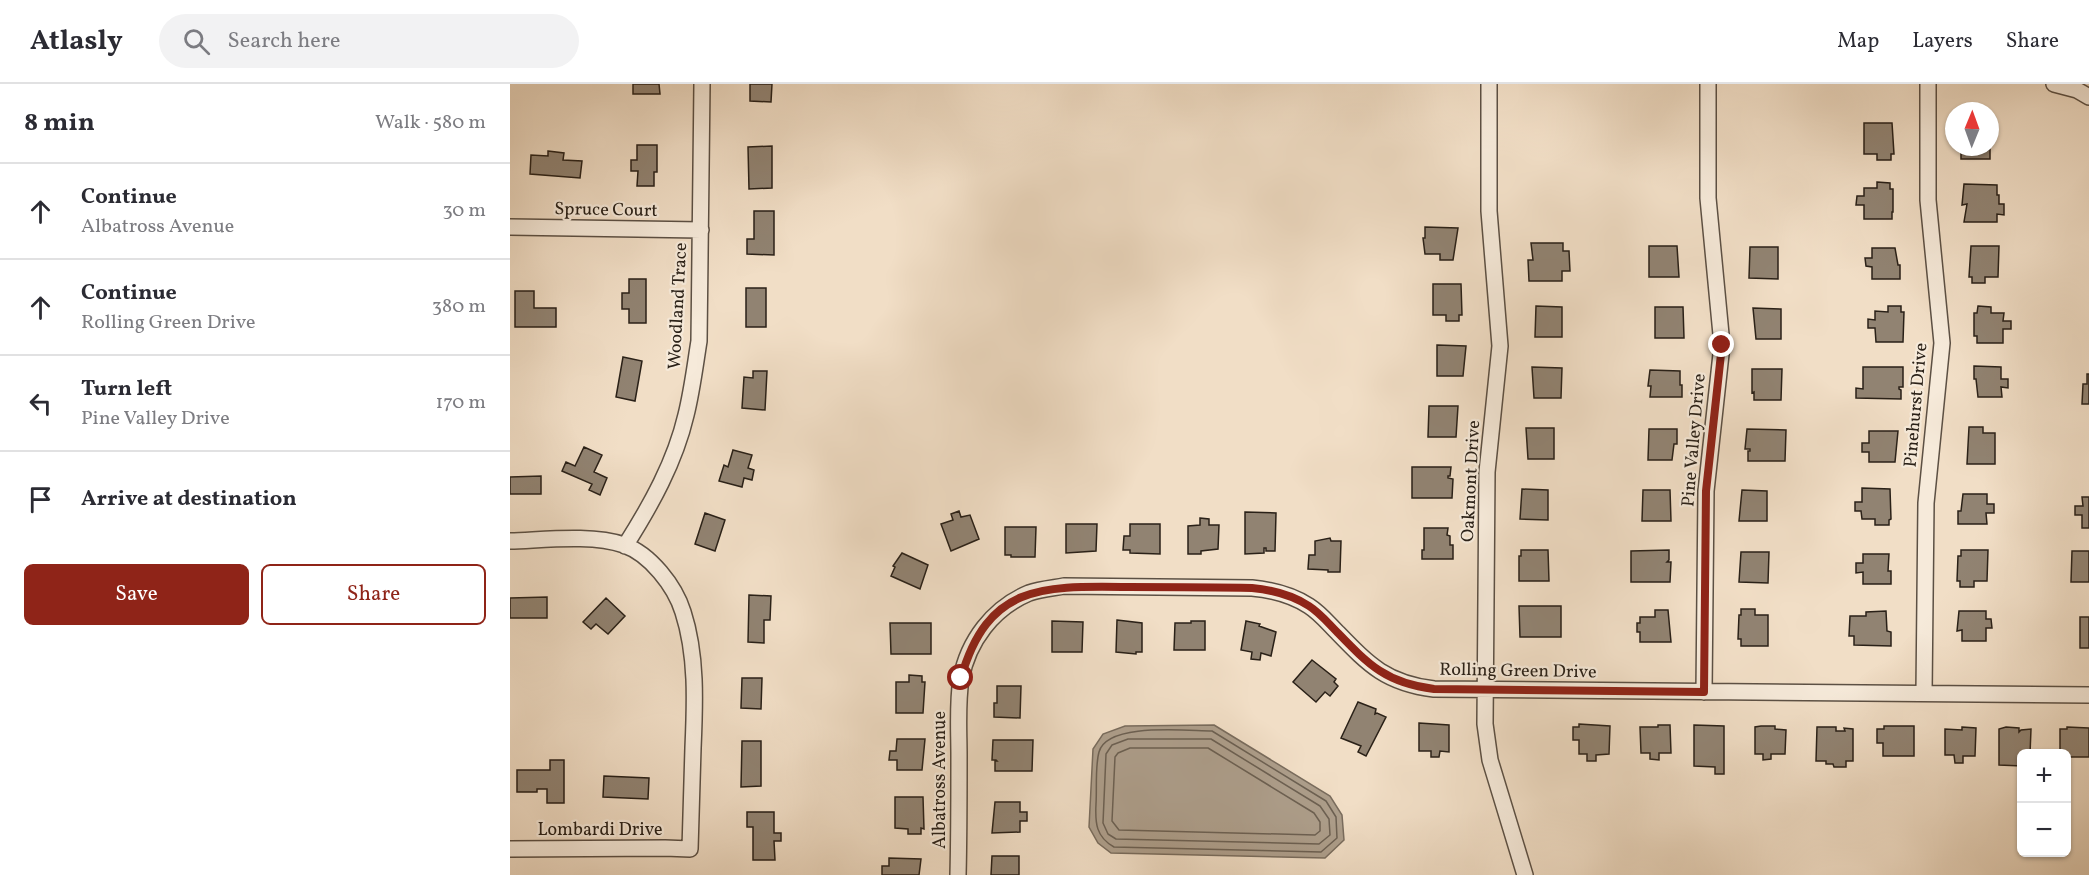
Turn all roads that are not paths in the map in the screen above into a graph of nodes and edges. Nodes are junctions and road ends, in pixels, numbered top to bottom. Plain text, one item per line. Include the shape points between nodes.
1 (702, 84) edge
2 (1489, 84) edge
3 (1708, 84) edge
4 (1928, 84) edge
5 (2054, 84) edge
6 (2089, 97) edge
7 (510, 227) edge
8 (701, 230) junction
9 (510, 541) edge
10 (625, 546) junction
11 (989, 621) joint
12 (1485, 690) junction
13 (1704, 692) junction
14 (1924, 693) junction
15 (2089, 695) edge
16 (510, 849) edge
17 (958, 875) edge
18 (1525, 875) edge

1 - 8 street, Woodland Trace
2 - 12 street, Oakmont Drive via 1489,211 1500,346 1487,472
3 - 13 street, Pine Valley Drive via 1708,198 1722,345 1706,491
4 - 14 street, Pinehurst Drive via 1928,200 1942,343 1926,503
5 - 6 street
7 - 8 street, Spruce Court
8 - 10 street, Woodland Trace via 699,341 686,415 657,491
9 - 10 street via 583,540
10 - 16 street, Lombardi Drive via 648,559 677,596 686,623 694,675 690,849
11 - 12 street, Rolling Green Drive via 1030,593 1064,586 1263,589 1311,607 1370,665 1395,680 1414,687
11 - 17 street, Albatross Avenue via 972,646 961,678
12 - 13 street, Rolling Green Drive
12 - 18 street, Oakmont Drive via 1490,760
13 - 14 street, Rolling Green Drive
14 - 15 street, Rolling Green Drive

